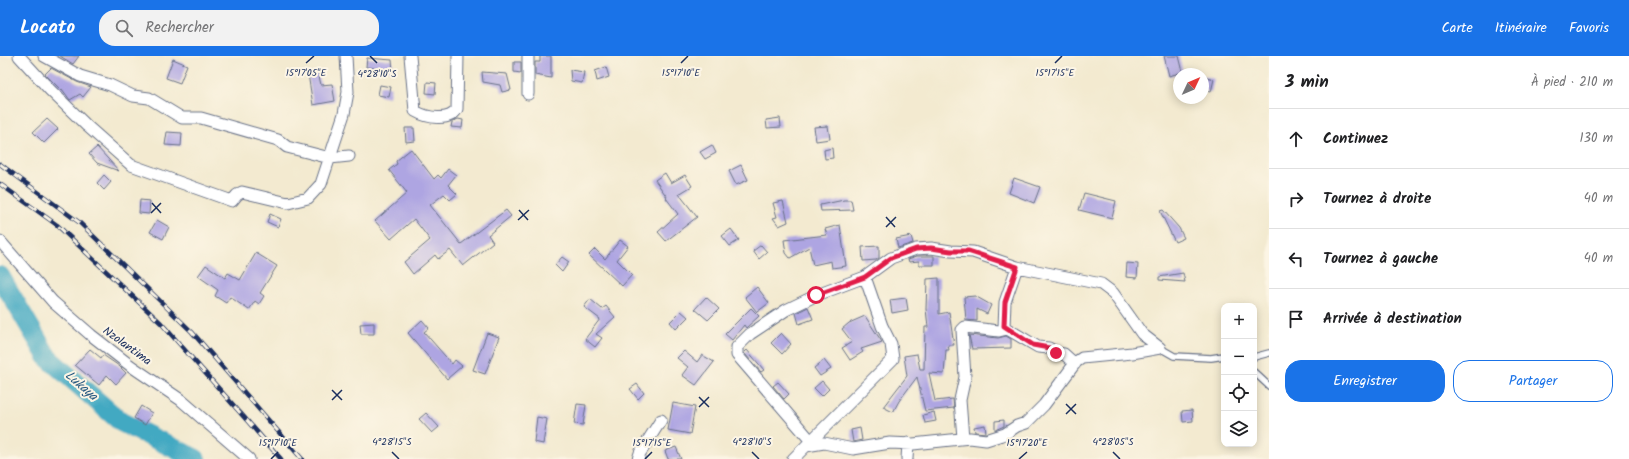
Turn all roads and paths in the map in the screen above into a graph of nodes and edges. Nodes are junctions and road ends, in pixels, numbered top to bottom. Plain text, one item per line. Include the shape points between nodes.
1 (20, 56) edge
2 (44, 56) edge
3 (346, 56) edge
4 (410, 56) edge
5 (458, 56) edge
6 (528, 56) edge
7 (528, 94) dead end
8 (349, 156) dead end
9 (330, 158) junction
10 (0, 242) edge
11 (1017, 267) junction
12 (865, 277) junction
13 (1007, 328) junction
14 (1160, 348) junction
15 (1269, 353) edge
16 (1221, 356) edge
17 (1257, 356) edge
18 (1075, 364) junction
19 (1256, 375) edge
20 (1269, 386) edge
21 (661, 420) dead end
22 (963, 438) junction
23 (808, 444) junction
24 (908, 444) junction
25 (249, 459) edge
26 (638, 459) edge
27 (793, 459) edge
28 (907, 459) edge

1 - 9 street via 50,90 128,163 228,200 232,201 242,192 288,203 308,198 323,182
2 - 9 street via 80,76 110,85 133,96 151,98 182,118 201,118 278,140 287,147
3 - 9 street via 348,92 338,138
4 - 5 street via 415,111 425,115 449,117 457,108
6 - 7 street
8 - 9 street
10 - 25 street, Nzolantima via 53,302 91,336 181,400
11 - 12 street via 973,252 931,248 916,249 891,258
11 - 13 street via 1005,302 1003,322
11 - 14 street via 1101,284 1113,293 1142,334
12 - 23 street via 894,356
12 - 23 street via 816,295 786,310 750,334 737,347 737,355
13 - 18 street via 1038,347 1064,354
13 - 22 street via 999,331 965,327 962,330 965,376 960,400
14 - 16 lane via 1174,356
14 - 18 street via 1089,356
15 - 17 lane
18 - 22 street via 1044,405 1026,422 1005,434 986,440
19 - 20 lane
21 - 26 street
22 - 24 street
23 - 24 street via 824,443 853,448 890,443
23 - 27 street
24 - 28 street

